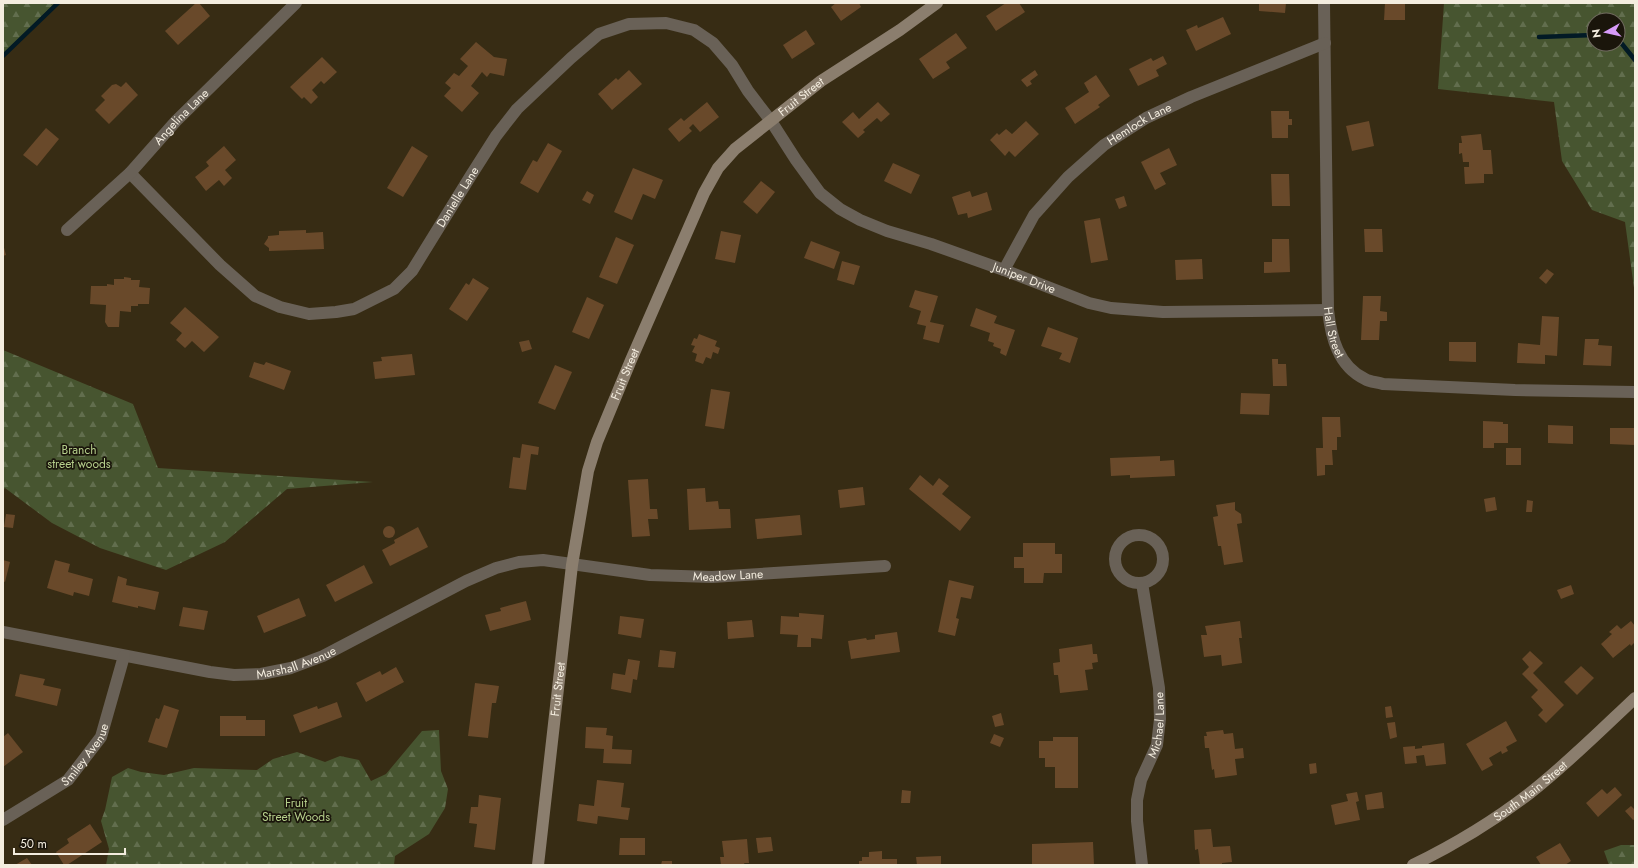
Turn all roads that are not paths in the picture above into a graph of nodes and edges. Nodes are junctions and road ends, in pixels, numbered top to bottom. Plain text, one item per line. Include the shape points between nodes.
1 (296, 3) edge
2 (937, 3) edge
3 (1324, 3) edge
4 (1325, 43) junction
5 (771, 121) junction
6 (130, 174) junction
7 (67, 230) dead end
8 (1004, 270) junction
9 (1328, 310) junction
10 (1635, 392) edge
11 (572, 565) junction
12 (885, 566) dead end
13 (1142, 583) junction
14 (3, 632) edge
15 (124, 656) junction
16 (1635, 698) edge
17 (3, 820) edge
18 (538, 865) edge
19 (1142, 865) edge
20 (1413, 865) edge

1 - 6 street, Angelina Lane via 176,121
2 - 5 street, Fruit Street via 821,81
3 - 4 street, Hall Street
4 - 8 street, Hemlock Lane via 1191,97 1146,118 1104,145 1068,177 1034,215
4 - 9 street, Hall Street
5 - 6 street, Danielle Lane via 732,65 713,43 694,30 666,23 629,24 599,34 517,109 470,177 412,271 394,289 374,300 354,309 336,312 309,314 280,307 255,296 220,265
5 - 8 street, Juniper Drive via 820,193 840,209 887,231
5 - 11 street, Fruit Street via 735,149 718,168 704,193 597,442 588,471
6 - 7 street, Angelina Lane
8 - 9 street, Juniper Drive via 1089,303 1112,308 1163,312
9 - 10 street, Hall Street via 1331,335 1343,360 1365,379 1383,384
11 - 12 street, Meadow Lane via 650,575 712,576
11 - 15 street, Marshall Avenue via 543,560 519,562 496,568 466,581 323,656 291,668 261,674 234,675
11 - 18 street, Fruit Street
13 - 13 street via 1132,582 1123,577 1117,569 1115,559 1119,545 1126,538 1136,534 1146,535 1155,540 1164,558 1162,568 1156,577
13 - 19 street, Michael Lane via 1159,688 1160,719 1157,745 1141,780 1137,800
14 - 15 street, Marshall Avenue
15 - 17 street, Smiley Avenue via 101,737 68,780
16 - 20 street, South Main Street via 1531,792 1458,842

